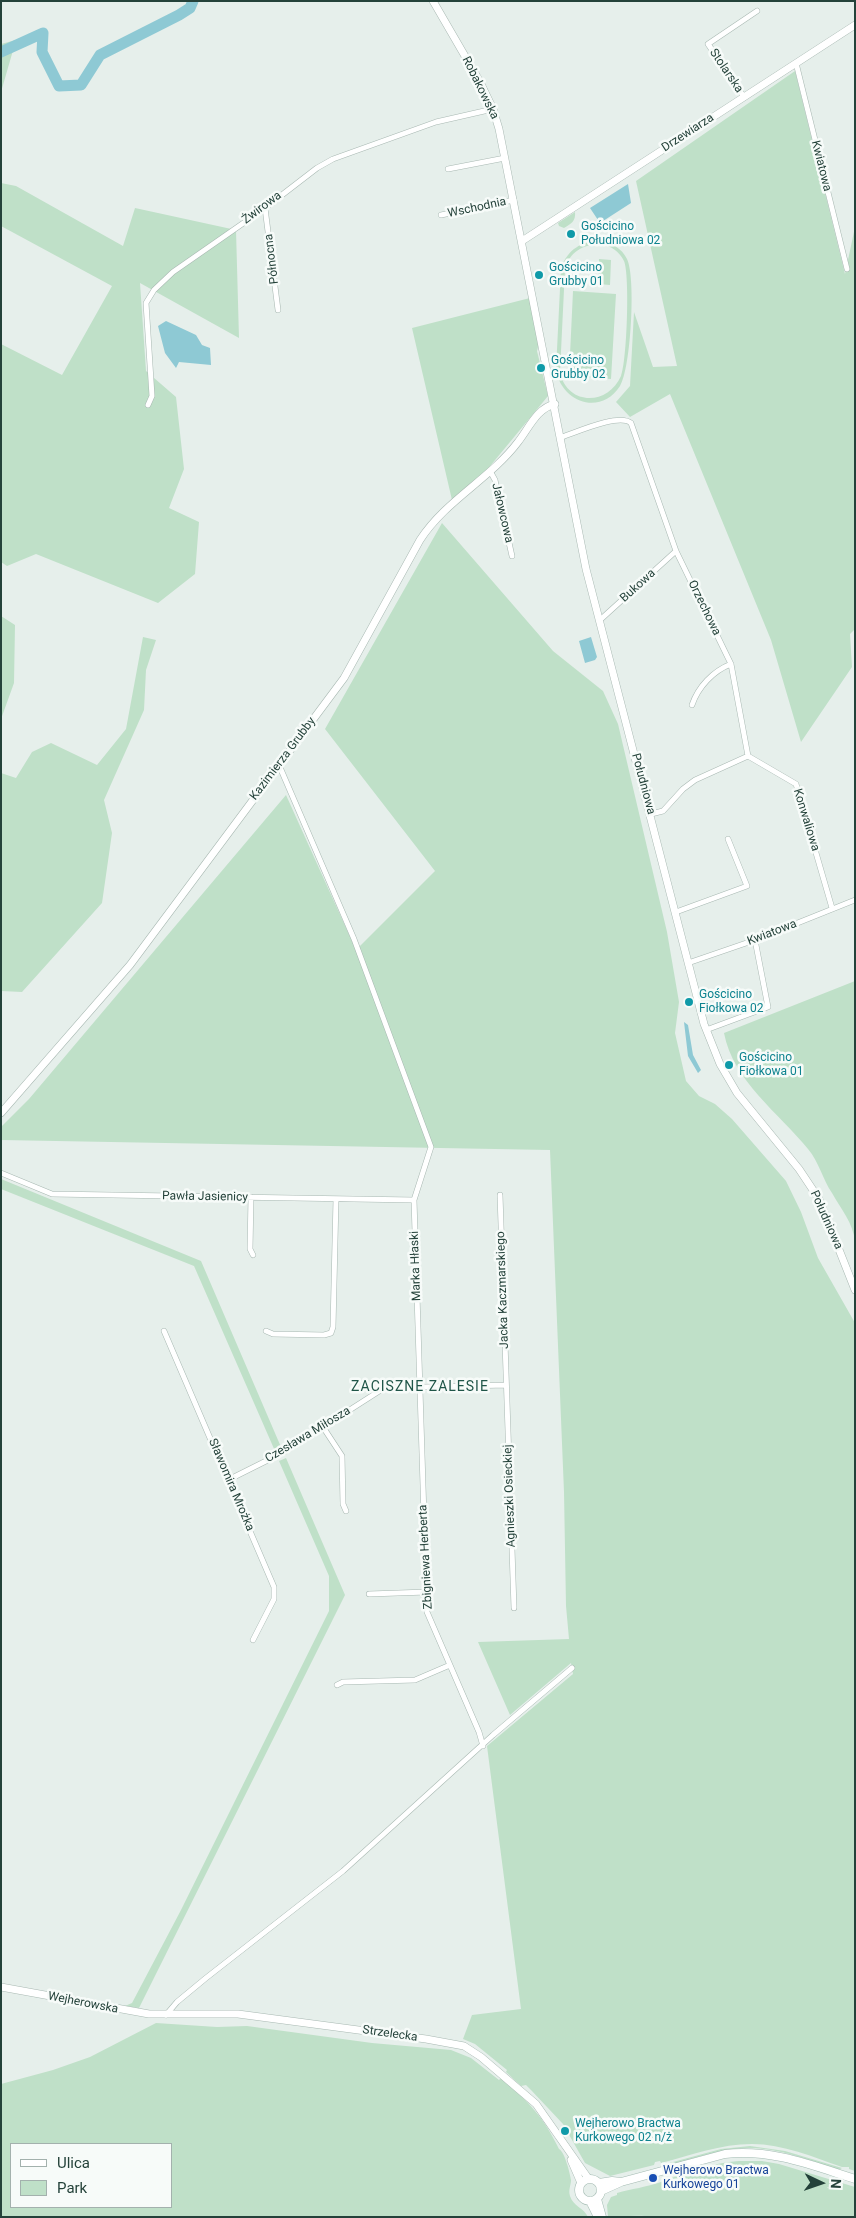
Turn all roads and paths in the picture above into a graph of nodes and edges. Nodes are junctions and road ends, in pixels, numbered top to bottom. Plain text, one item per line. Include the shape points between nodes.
1 (433, 1) edge
2 (757, 11) dead end
3 (855, 25) edge
4 (796, 63) junction
5 (744, 97) junction
6 (493, 109) junction
7 (505, 158) junction
8 (448, 169) dead end
9 (514, 200) junction
10 (265, 208) junction
11 (441, 215) dead end
12 (522, 241) junction
13 (847, 269) dead end
14 (278, 310) dead end
15 (555, 404) junction
16 (148, 405) dead end
17 (562, 437) junction
18 (490, 471) junction
19 (676, 551) junction
20 (512, 556) dead end
21 (600, 620) junction
22 (731, 664) junction
23 (692, 704) dead end
24 (748, 756) junction
25 (279, 765) junction
26 (651, 814) junction
27 (728, 839) dead end
28 (855, 900) edge
29 (832, 908) junction
30 (676, 912) junction
31 (755, 940) junction
32 (688, 963) junction
33 (706, 1030) junction
34 (1, 1113) edge
35 (1, 1173) edge
36 (500, 1195) dead end
37 (252, 1197) junction
38 (336, 1199) junction
39 (414, 1200) junction
40 (253, 1255) dead end
41 (855, 1290) edge
42 (164, 1331) dead end
43 (266, 1331) dead end
44 (506, 1385) junction
45 (420, 1387) junction
46 (323, 1427) junction
47 (228, 1480) junction
48 (346, 1511) dead end
49 (427, 1592) junction
50 (369, 1594) dead end
51 (514, 1608) dead end
52 (254, 1640) dead end
53 (450, 1665) junction
54 (572, 1668) dead end
55 (337, 1685) dead end
56 (483, 1746) junction
57 (1, 1987) edge
58 (166, 2015) junction
59 (855, 2179) edge
60 (584, 2180) junction
61 (597, 2194) junction
62 (600, 2217) edge

1 - 6 street, Robakowska
2 - 5 street, Stolarska via 708,44
3 - 4 street, Drzewiarza
4 - 5 street, Drzewiarza
4 - 13 street, Kwiatowa
5 - 12 street, Drzewiarza
6 - 7 street, Robakowska
6 - 10 street, Żwirowa via 436,122 333,159
7 - 8 street
7 - 9 street, Robakowska
9 - 11 street, Wschodnia
9 - 12 street, Robakowska
10 - 14 street, Północna
10 - 16 street, Żwirowa via 173,272 154,290 146,303 152,396
12 - 15 street, Południowa
15 - 17 street, Południowa
15 - 18 street, Kazimierza Grubby via 544,407
17 - 19 street, Orzechowa via 614,420 626,419 631,423
17 - 21 street, Południowa via 586,569
18 - 20 street, Jałowcowa via 495,480
18 - 25 street, Kazimierza Grubby via 427,529 344,678
19 - 21 street, Bukowa
19 - 22 street, Orzechowa
21 - 26 street, Południowa
22 - 23 street via 701,685
22 - 24 street, Orzechowa
24 - 26 street via 695,780 663,811
24 - 29 street, Konwaliowa via 796,784
25 - 34 street, Kazimierza Grubby via 130,965
25 - 39 street, Marka Hłaski via 358,948 431,1147
26 - 30 street, Południowa
27 - 30 street via 747,886
28 - 29 street, Kwiatowa
29 - 31 street, Kwiatowa
30 - 32 street, Południowa
31 - 32 street, Kwiatowa
31 - 33 street via 768,1007
32 - 33 street, Południowa
33 - 41 street, Południowa via 737,1093 799,1169 818,1199
35 - 37 street, Pawła Jasienicy via 52,1194
36 - 44 street, Jacka Kaczmarskiego
37 - 38 street, Pawła Jasienicy
37 - 40 street via 250,1249
38 - 39 street, Pawła Jasienicy
38 - 43 street via 331,1333 273,1334
39 - 45 street, Marka Hłaski
42 - 47 street, Sławomira Mrożka
44 - 45 street, Czesława Miłosza
44 - 51 street, Agnieszki Osieckiej
45 - 46 street, Czesława Miłosza via 384,1388
45 - 49 street, Zbigniewa Herberta
46 - 47 street, Czesława Miłosza via 284,1452
46 - 48 street via 342,1456
47 - 52 street, Sławomira Mrożka via 274,1586 274,1600
49 - 50 street
49 - 53 street, Zbigniewa Herberta via 428,1612
53 - 55 street via 415,1680 343,1682
53 - 56 street, Zbigniewa Herberta
54 - 56 street
56 - 58 street via 343,1871 206,1978
57 - 58 street, Wejherowska via 130,2012
58 - 60 street, Strzelecka via 245,2015 464,2046 536,2104
59 - 61 main road via 784,2157 752,2152 725,2154 621,2182
60 - 61 main road via 592,2178
60 - 61 main road via 579,2195 582,2198
61 - 62 main road

